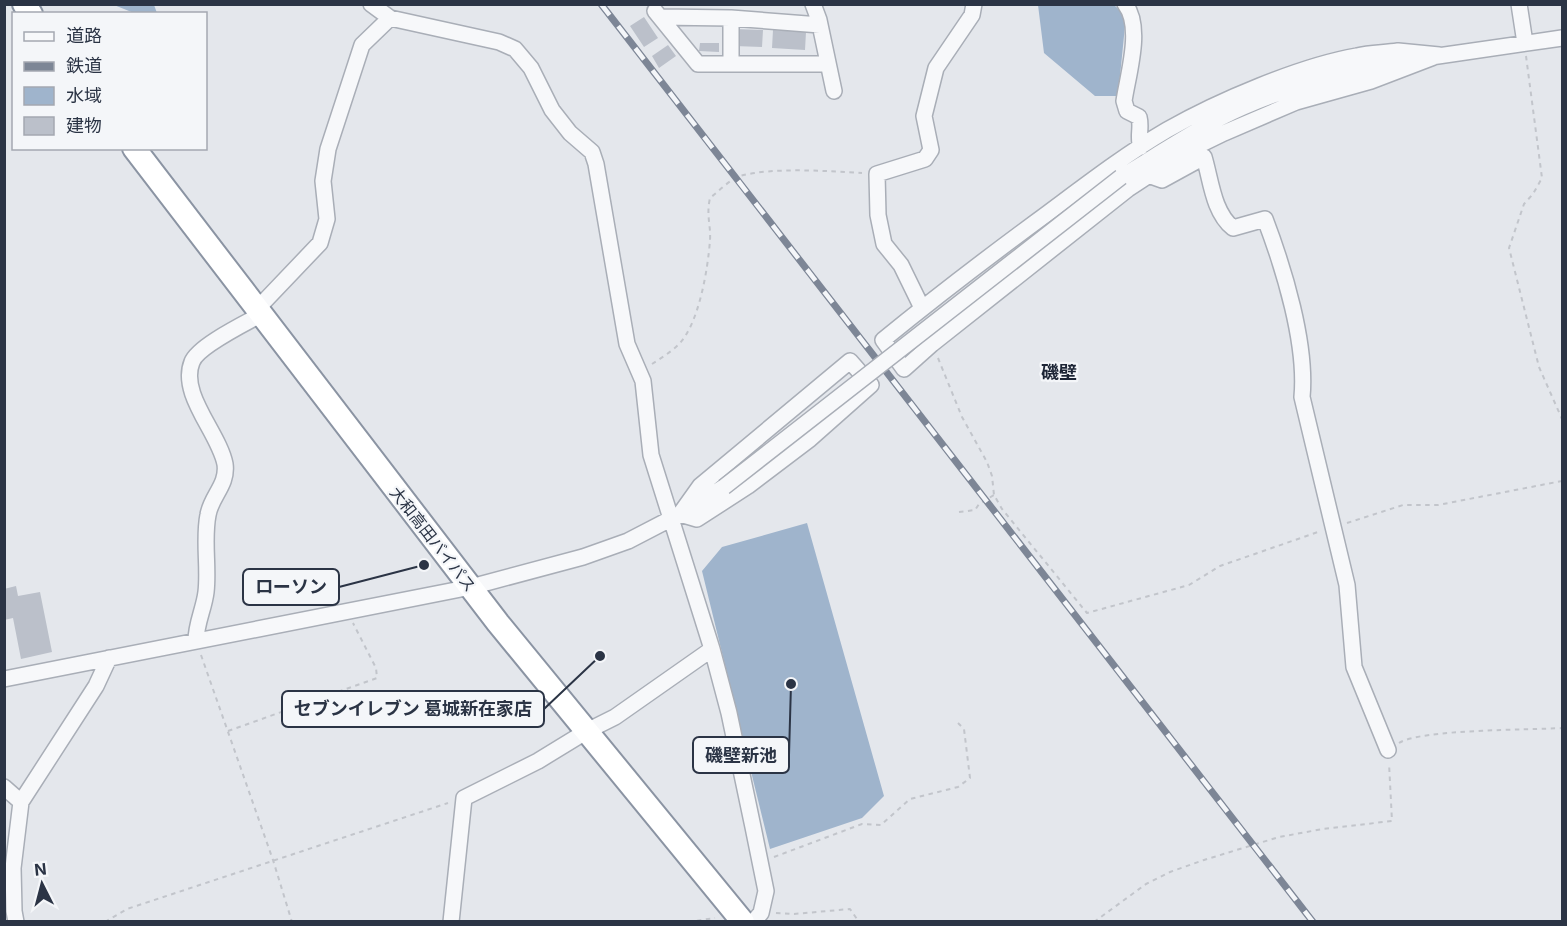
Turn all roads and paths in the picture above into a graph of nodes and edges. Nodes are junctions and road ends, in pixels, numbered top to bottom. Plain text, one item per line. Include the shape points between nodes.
1 (371, 4) edge
2 (813, 4) edge
3 (974, 4) edge
4 (1125, 4) edge
5 (1519, 4) edge
6 (390, 18) junction
7 (731, 18) junction
8 (820, 26) junction
9 (1563, 38) edge
10 (1525, 43) junction
11 (1439, 55) junction
12 (731, 64) junction
13 (828, 64) junction
14 (834, 92) dead end
15 (1141, 147) junction
16 (136, 150) edge
17 (877, 174) junction
18 (1148, 175) junction
19 (922, 308) junction
20 (260, 311) junction
21 (932, 344) junction
22 (639, 373) junction
23 (1563, 419) edge
24 (994, 495) junction
25 (959, 512) dead end
26 (676, 516) junction
27 (471, 587) junction
28 (347, 611) junction
29 (1087, 613) dead end
30 (196, 641) junction
31 (712, 649) junction
32 (109, 658) junction
33 (4, 679) edge
34 (958, 723) dead end
35 (1563, 728) edge
36 (228, 731) junction
37 (587, 731) junction
38 (1388, 750) junction
39 (4, 787) edge
40 (464, 798) junction
41 (21, 802) junction
42 (273, 860) junction
43 (760, 862) junction
44 (748, 917) edge
45 (16, 921) edge
46 (105, 921) edge
47 (292, 921) edge
48 (451, 921) edge
49 (688, 921) edge
50 (859, 921) edge
51 (1094, 921) edge

1 - 6 street
2 - 8 street
3 - 17 street via 972,15 936,68 924,116 931,150 925,159
4 - 15 street via 1134,31 1124,101 1127,111 1139,117
5 - 10 street
6 - 20 street via 362,45 328,149 323,181 327,219 320,243
6 - 22 street via 515,49 531,68 552,111 592,152 627,344
7 - 8 street
7 - 12 street
7 - 12 street via 657,14 698,64
8 - 13 street
9 - 10 street
10 - 11 street
10 - 23 path via 1542,178 1524,204 1509,248 1539,367
11 - 15 street via 1398,51 1318,66 1217,105
11 - 18 street via 1371,81 1296,102 1183,153
11 - 26 street, bridge via 1326,78 1266,98 1221,118 1121,177 724,487
12 - 13 street
13 - 14 street
15 - 19 street
16 - 20 highway, 大和高田バイパス
17 - 19 street via 878,215 884,244 901,265
17 - 22 path via 765,172 735,179 710,198 710,237 696,313 679,344
18 - 21 street
18 - 38 street via 1162,180 1204,157 1224,221 1233,228 1265,219 1278,253 1296,327 1304,377 1302,397 1347,585 1354,667
19 - 21 street via 883,340 904,369
20 - 27 highway, 大和高田バイパス
20 - 30 street via 199,351 189,376 225,466 223,484 208,513 206,593 196,626
21 - 24 path via 989,469
22 - 26 street via 651,455
24 - 25 path via 975,510
24 - 29 path
26 - 26 street via 700,486 850,361 871,385 810,439 739,491 697,519
26 - 27 street via 628,541 583,557
26 - 31 street
27 - 28 street
27 - 37 highway, 大和高田バイパス
28 - 30 street
28 - 36 path via 378,678
30 - 32 street
30 - 36 path
31 - 37 street via 615,717
31 - 43 street
32 - 33 street
32 - 41 street via 96,686
34 - 43 path via 964,729 970,778 958,788 910,799 881,825 862,824
35 - 38 path via 1425,736 1404,739
36 - 42 path
37 - 40 street
37 - 44 highway, 大和高田バイパス
38 - 51 path via 1392,821 1279,837 1204,860 1146,884
39 - 41 street
40 - 42 path
40 - 48 street
41 - 45 street via 13,868
42 - 46 path via 127,909
42 - 47 path
43 - 44 street via 766,891
44 - 49 path
44 - 50 path via 850,909

